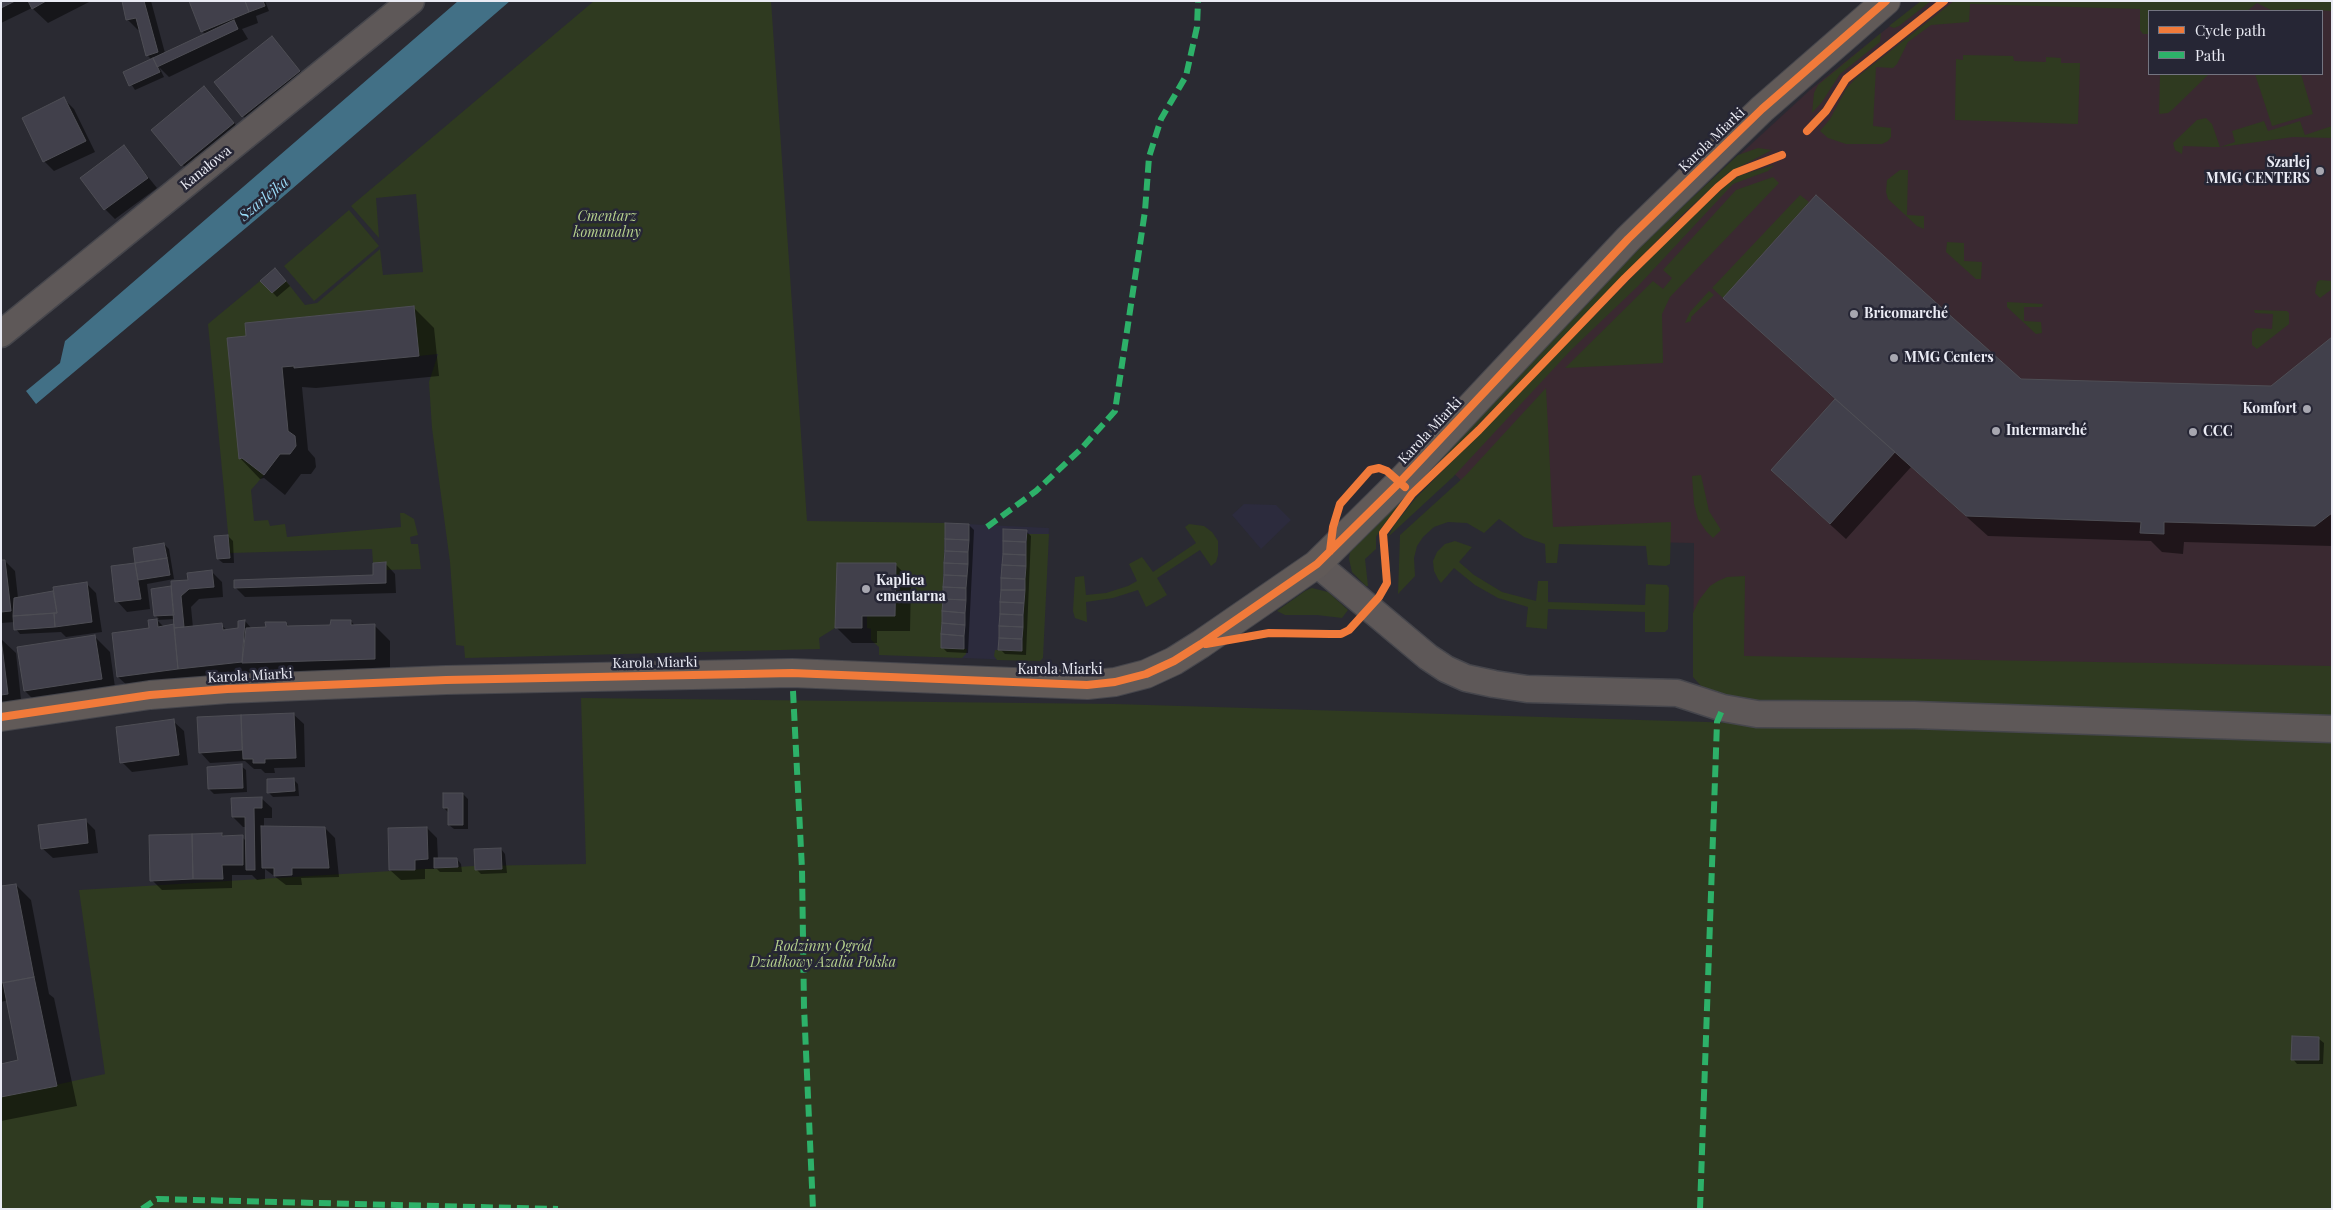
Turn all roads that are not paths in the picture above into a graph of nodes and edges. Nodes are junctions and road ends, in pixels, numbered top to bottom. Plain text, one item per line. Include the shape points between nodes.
1 (411, 1) edge
2 (1886, 1) edge
3 (1, 334) edge
4 (1317, 564) junction
5 (1, 717) edge
6 (2332, 729) edge

1 - 3 street, Kanałowa
2 - 4 street, Karola Miarki via 1762,109 1628,239 1400,482
4 - 5 street, Karola Miarki via 1174,661 1146,674 1115,682 1087,685 792,673 446,680 237,688 150,695
4 - 6 street via 1416,648 1446,669 1466,678 1526,689 1677,693 1723,708 1756,714 1924,715

